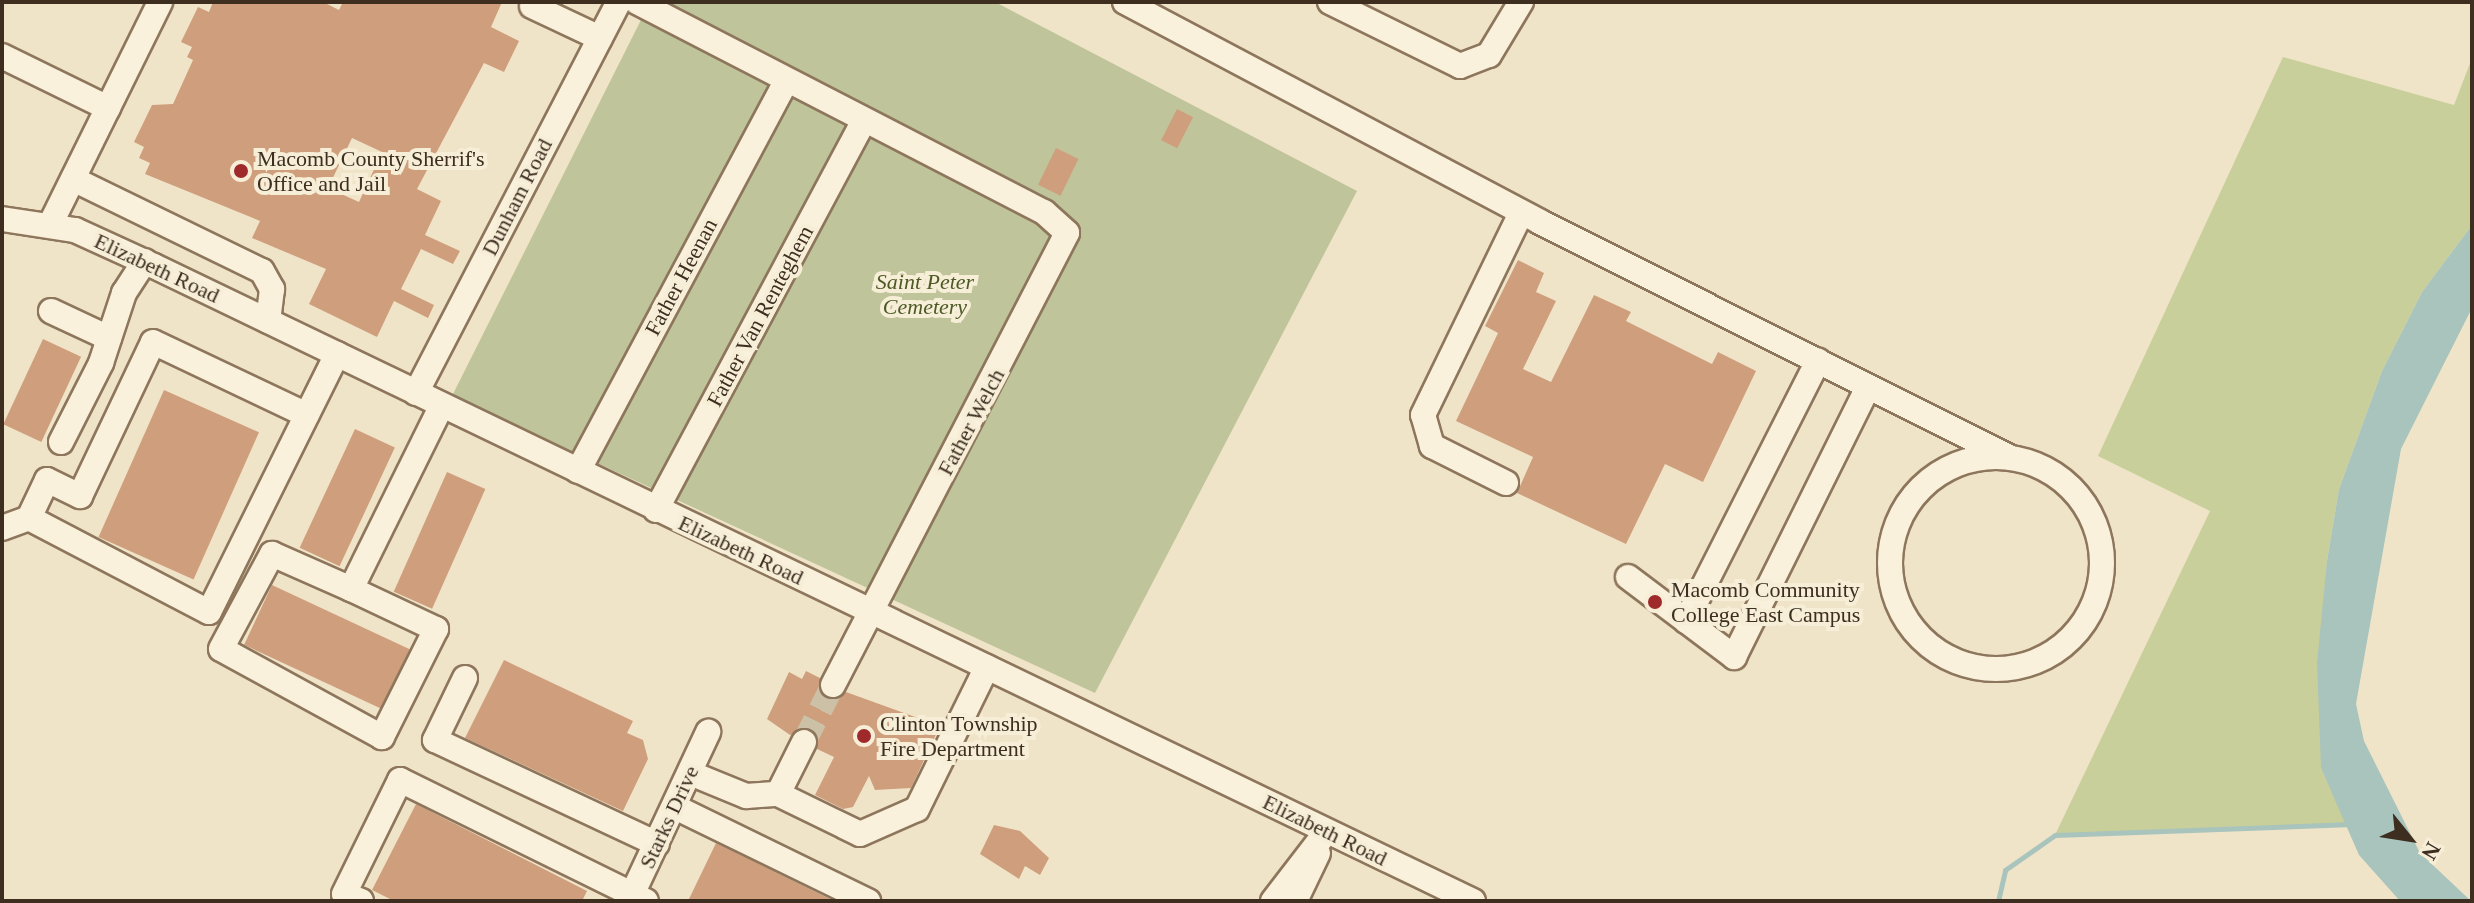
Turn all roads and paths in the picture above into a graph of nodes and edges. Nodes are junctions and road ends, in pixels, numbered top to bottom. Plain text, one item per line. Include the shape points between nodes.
1 (160, 2) edge
2 (619, 2) edge
3 (637, 2) edge
4 (1125, 2) edge
5 (1330, 2) edge
6 (1521, 2) edge
7 (532, 6) dead end
8 (1150, 8) edge
9 (574, 13) edge
10 (600, 38) junction
11 (2, 56) edge
12 (785, 83) junction
13 (108, 108) junction
14 (863, 123) junction
15 (73, 179) junction
16 (1521, 213) junction
17 (2, 219) edge
18 (51, 223) junction
19 (145, 261) junction
20 (51, 311) dead end
21 (268, 321) junction
22 (109, 338) junction
23 (337, 354) junction
24 (1818, 361) junction
25 (1868, 387) junction
26 (416, 393) junction
27 (442, 405) junction
28 (307, 415) junction
29 (61, 442) dead end
30 (2009, 457) junction
31 (578, 471) junction
32 (1506, 483) dead end
33 (656, 510) junction
34 (29, 518) junction
35 (2, 528) edge
36 (1628, 577) dead end
37 (351, 589) junction
38 (869, 610) junction
39 (1686, 621) junction
40 (987, 667) junction
41 (465, 678) dead end
42 (833, 685) tunnel mouth
43 (708, 732) dead end
44 (804, 742) tunnel mouth
45 (690, 773) junction
46 (778, 794) junction
47 (675, 807) junction
48 (1323, 840) junction
49 (657, 844) junction
50 (636, 899) edge
51 (361, 901) edge
52 (868, 901) edge
53 (1273, 901) edge
54 (1295, 901) edge
55 (1473, 901) edge

1 - 13 street
2 - 10 street, Dunham Road
3 - 12 street
4 - 8 street
5 - 6 street via 1460,66 1477,65 1497,47
7 - 9 street
8 - 16 street
9 - 10 street
10 - 26 street, Dunham Road
11 - 13 street
12 - 14 street
12 - 31 street, Father Heenan
13 - 15 street
14 - 33 street, Father Van Renteghem
14 - 38 street, Father Welch via 1044,212 1067,233
15 - 18 street
15 - 21 street via 262,271 272,289
16 - 24 street
16 - 32 street via 1423,415 1432,446
17 - 18 street, Elizabeth Road
18 - 19 street, Elizabeth Road
19 - 21 street, Elizabeth Road
19 - 22 street
20 - 22 street
21 - 23 street, Elizabeth Road
22 - 29 street
23 - 26 street, Elizabeth Road
23 - 28 street
24 - 25 street
24 - 39 street
25 - 30 street
25 - 39 street via 1734,657
26 - 27 street, Elizabeth Road
27 - 31 street, Elizabeth Road
27 - 37 street
28 - 34 street via 153,342 80,496 47,480
28 - 34 street via 209,612
30 - 30 street via 2064,480 2088,507 2101,541 2102,577 2091,612 2071,639 2043,659 1976,668 1917,635 1895,596 1891,539 1905,506 1929,479 1961,461
31 - 33 street, Elizabeth Road
33 - 38 street, Elizabeth Road
34 - 35 street
36 - 39 street
37 - 37 street via 272,554 221,649 382,737 436,629
38 - 40 street, Elizabeth Road
38 - 42 street, Father Welch
40 - 46 street via 917,809 860,834
40 - 48 street, Elizabeth Road
41 - 49 street via 435,740
43 - 45 street, Starks Drive
44 - 46 street
45 - 46 street via 746,796
45 - 47 street, Starks Drive
47 - 49 street, Starks Drive
47 - 52 street
48 - 53 street
48 - 54 street
48 - 55 street, Elizabeth Road
49 - 50 street, Starks Drive
50 - 51 street via 400,780 344,894

